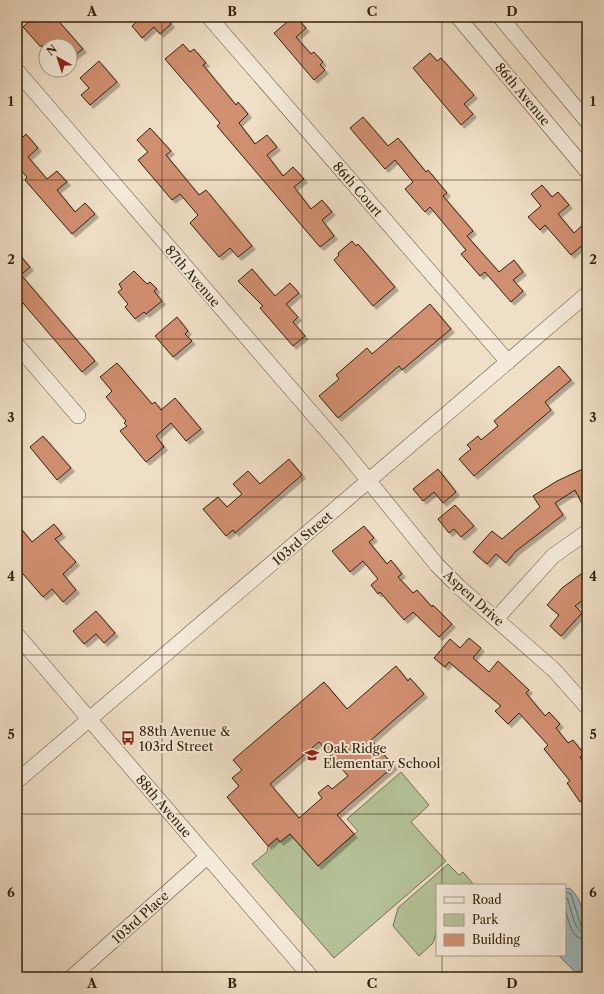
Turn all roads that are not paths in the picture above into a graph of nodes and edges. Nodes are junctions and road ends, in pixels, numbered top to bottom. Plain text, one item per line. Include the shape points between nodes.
1 (209, 17) edge
2 (458, 17) edge
3 (500, 17) edge
4 (17, 72) edge
5 (587, 121) edge
6 (585, 166) edge
7 (587, 294) edge
8 (17, 345) edge
9 (508, 362) junction
10 (78, 416) dead end
11 (368, 482) junction
12 (587, 532) edge
13 (496, 619) junction
14 (17, 635) edge
15 (587, 707) edge
16 (90, 720) junction
17 (17, 781) edge
18 (207, 857) junction
19 (72, 977) edge
20 (311, 977) edge

1 - 9 street, 86th Court
2 - 6 street, 86th Avenue
3 - 5 street
4 - 11 street, 87th Avenue via 335,440
7 - 9 street, 103rd Street
8 - 10 street
9 - 11 street, 103rd Street
11 - 13 street, Aspen Drive via 449,577
11 - 16 street, 103rd Street
12 - 13 street via 553,556
13 - 15 street, Aspen Drive via 554,670
14 - 16 street, 88th Avenue
16 - 17 street, 103rd Street
16 - 18 street, 88th Avenue
18 - 19 street, 103rd Place
18 - 20 street, 88th Avenue

